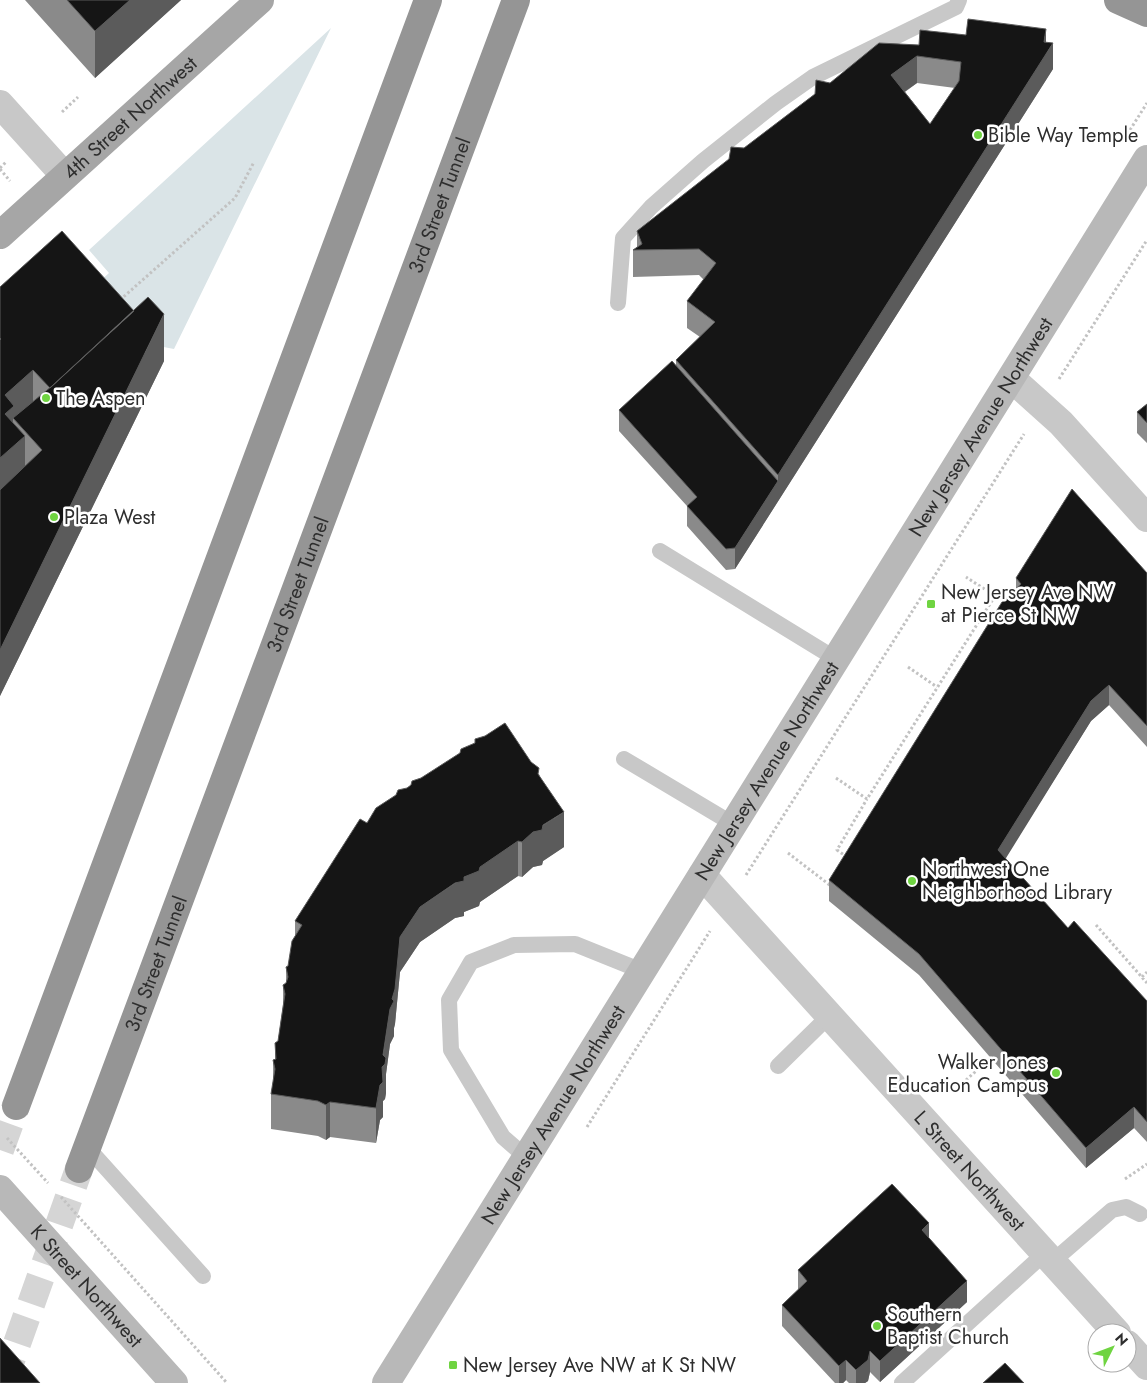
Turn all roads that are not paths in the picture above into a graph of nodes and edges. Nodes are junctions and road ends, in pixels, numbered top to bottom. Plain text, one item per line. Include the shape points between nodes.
1 (260, 0) edge
2 (428, 0) edge
3 (516, 0) edge
4 (959, 0) edge
5 (1118, 0) edge
6 (1147, 13) edge
7 (0, 104) edge
8 (1147, 159) edge
9 (64, 175) junction
10 (0, 235) edge
11 (618, 302) dead end
12 (1012, 378) junction
13 (1147, 518) edge
14 (660, 552) dead end
15 (836, 659) junction
16 (624, 759) dead end
17 (733, 824) junction
18 (702, 875) junction
19 (642, 971) junction
20 (829, 1016) junction
21 (778, 1066) dead end
22 (16, 1106) tunnel mouth
23 (526, 1157) junction
24 (83, 1158) joint
25 (0, 1189) edge
26 (1140, 1214) dead end
27 (1049, 1257) junction
28 (203, 1276) dead end
29 (1108, 1323) edge
30 (1137, 1355) edge
31 (1147, 1366) edge
32 (174, 1383) edge
33 (386, 1383) edge
34 (902, 1383) edge

1 - 9 main road, 4th Street Northwest
2 - 22 highway
3 - 24 highway, 3rd Street Tunnel
4 - 11 lane via 956,7 813,77 703,161 623,238
5 - 6 highway
7 - 9 street
8 - 12 main road, New Jersey Avenue Northwest
9 - 10 main road, 4th Street Northwest
12 - 13 street via 1042,405
12 - 15 main road, New Jersey Avenue Northwest
14 - 15 lane
15 - 17 main road, New Jersey Avenue Northwest
16 - 17 lane
17 - 18 main road, New Jersey Avenue Northwest
18 - 19 main road, New Jersey Avenue Northwest
18 - 20 street, L Street Northwest
19 - 23 main road, New Jersey Avenue Northwest
19 - 23 lane via 575,944 514,944 470,962 448,1000 451,1050 503,1137
20 - 21 lane
20 - 27 street, L Street Northwest
23 - 33 main road, New Jersey Avenue Northwest
24 - 28 lane
25 - 32 main road, K Street Northwest
26 - 27 lane via 1126,1207 1112,1210
27 - 29 street, L Street Northwest
27 - 34 lane
30 - 31 street

